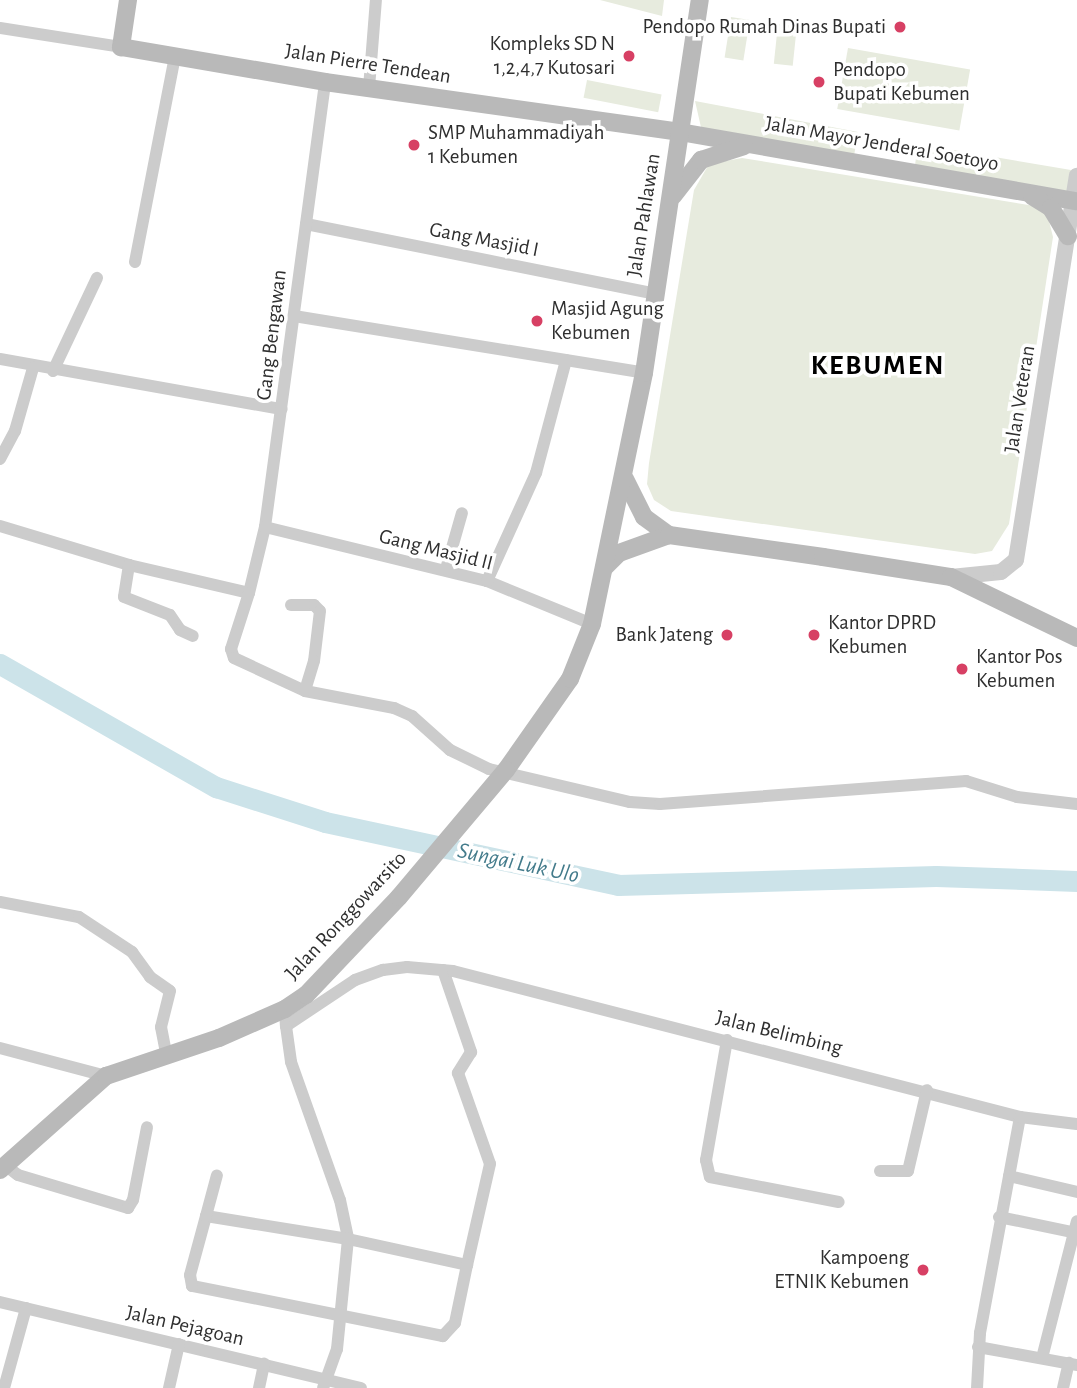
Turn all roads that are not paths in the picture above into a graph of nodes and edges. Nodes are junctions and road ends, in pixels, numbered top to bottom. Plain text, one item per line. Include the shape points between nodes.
1 (128, 0) edge
2 (376, 0) edge
3 (700, 0) edge
4 (0, 28) edge
5 (121, 47) junction
6 (175, 57) junction
7 (325, 82) junction
8 (369, 88) junction
9 (684, 103) junction
10 (656, 130) junction
11 (680, 132) junction
12 (703, 136) junction
13 (751, 144) junction
14 (676, 158) junction
15 (1077, 176) edge
16 (1026, 192) junction
17 (1075, 200) edge
18 (669, 202) junction
19 (306, 224) junction
20 (1068, 236) junction
21 (135, 262) dead end
22 (97, 278) dead end
23 (655, 294) junction
24 (294, 316) junction
25 (0, 359) edge
26 (566, 360) junction
27 (33, 369) junction
28 (53, 370) junction
29 (643, 373) junction
30 (282, 409) junction
31 (0, 459) edge
32 (624, 477) junction
33 (462, 513) dead end
34 (0, 526) edge
35 (265, 527) junction
36 (669, 535) junction
37 (129, 565) junction
38 (604, 568) junction
39 (446, 569) junction
40 (951, 577) junction
41 (487, 581) junction
42 (250, 593) junction
43 (291, 605) dead end
44 (592, 624) junction
45 (193, 636) dead end
46 (1077, 638) edge
47 (305, 691) junction
48 (1077, 804) edge
49 (0, 902) edge
50 (443, 970) junction
51 (286, 1017) junction
52 (727, 1040) junction
53 (0, 1048) edge
54 (167, 1056) junction
55 (106, 1076) junction
56 (927, 1090) junction
57 (1020, 1117) junction
58 (1077, 1124) edge
59 (148, 1127) dead end
60 (3, 1167) edge
61 (880, 1171) dead end
62 (217, 1175) dead end
63 (1009, 1176) junction
64 (1077, 1192) edge
65 (839, 1202) dead end
66 (206, 1216) junction
67 (999, 1217) junction
68 (1076, 1229) edge
69 (348, 1239) junction
70 (467, 1265) junction
71 (0, 1302) edge
72 (26, 1308) junction
73 (342, 1317) junction
74 (179, 1344) junction
75 (978, 1347) junction
76 (1042, 1358) junction
77 (264, 1364) junction
78 (1073, 1364) edge
79 (324, 1383) edge
80 (4, 1388) edge
81 (169, 1388) edge
82 (259, 1388) edge
83 (361, 1388) edge
84 (977, 1388) edge
85 (1063, 1388) edge

1 - 5 main road
2 - 8 street
3 - 9 main road, Jalan Pahlawan
4 - 5 street
5 - 6 main road, Jalan Pierre Tendean
6 - 7 main road, Jalan Pierre Tendean
6 - 21 street
7 - 8 main road, Jalan Pierre Tendean
7 - 19 street, Gang Bengawan
8 - 10 main road, Jalan Pierre Tendean
9 - 11 main road, Jalan Pahlawan
9 - 12 main road
10 - 11 main road, Jalan Pierre Tendean
10 - 14 main road
11 - 12 main road, Jalan Mayor Jenderal Soetoyo
11 - 14 main road, Jalan Pahlawan
12 - 13 main road, Jalan Mayor Jenderal Soetoyo
13 - 16 main road, Jalan Mayor Jenderal Soetoyo
13 - 18 main road via 701,160
14 - 18 main road, Jalan Pahlawan
15 - 17 street, Jalan Veteran
16 - 17 main road, Jalan Mayor Jenderal Soetoyo
16 - 20 main road via 1051,208
17 - 20 street, Jalan Veteran
18 - 23 main road, Jalan Pahlawan
19 - 23 street, Gang Masjid I
19 - 24 street, Gang Bengawan
20 - 40 street, Jalan Veteran via 1016,561 1001,572
22 - 28 street
23 - 29 main road, Jalan Pahlawan
24 - 26 street
24 - 30 street, Gang Bengawan
25 - 27 street
26 - 29 street
26 - 41 street via 536,473
27 - 28 street
27 - 31 street via 15,431
28 - 30 street
29 - 32 main road, Jalan Pahlawan
30 - 35 street, Gang Bengawan
32 - 36 main road via 644,517
32 - 38 main road, Jalan Pahlawan
33 - 39 street
34 - 37 street
35 - 39 street, Gang Masjid II
35 - 42 street, Gang Bengawan
36 - 38 main road via 619,553
36 - 40 main road
37 - 42 street
37 - 45 street via 124,597 170,615 180,630
38 - 44 main road, Jalan Ronggowarsito
39 - 41 street, Gang Masjid II
40 - 46 main road
41 - 44 street, Gang Masjid II
42 - 47 street, Gang Bengawan via 231,649 234,658
43 - 47 street via 314,605 320,611
44 - 51 main road, Jalan Ronggowarsito, bridge via 570,679 506,770 399,897
47 - 48 street, Gang Bengawan via 394,708 412,716 450,750 489,769 630,802 704,803 966,781 1017,797
49 - 54 street via 79,917 132,952 150,977 170,991 161,1027
50 - 51 street, Jalan Belimbing via 408,967 355,980
50 - 52 street, Jalan Belimbing
50 - 70 street via 471,1052 458,1073 490,1164
51 - 54 main road, Jalan Ronggowarsito
51 - 69 street via 291,1062 340,1200
52 - 56 street, Jalan Belimbing
52 - 65 street via 706,1160 710,1177
53 - 55 street
54 - 55 main road, Jalan Ronggowarsito
55 - 60 main road, Jalan Ronggowarsito
56 - 57 street, Jalan Belimbing
56 - 61 street via 908,1171
57 - 58 street, Jalan Belimbing
57 - 63 street
59 - 60 street via 128,1208 112,1207
62 - 66 street
63 - 64 street
63 - 67 street
66 - 69 street
66 - 73 street via 191,1286
67 - 68 street
67 - 75 street
68 - 76 street
69 - 70 street
69 - 73 street
70 - 73 street via 449,1334
71 - 72 street, Jalan Pejagoan
72 - 74 street, Jalan Pejagoan
72 - 80 street
73 - 79 street
74 - 77 street, Jalan Pejagoan
74 - 81 street
75 - 76 street
75 - 84 street
76 - 78 street
77 - 79 street, Jalan Pejagoan
77 - 82 street
78 - 85 street
79 - 83 street, Jalan Pejagoan

